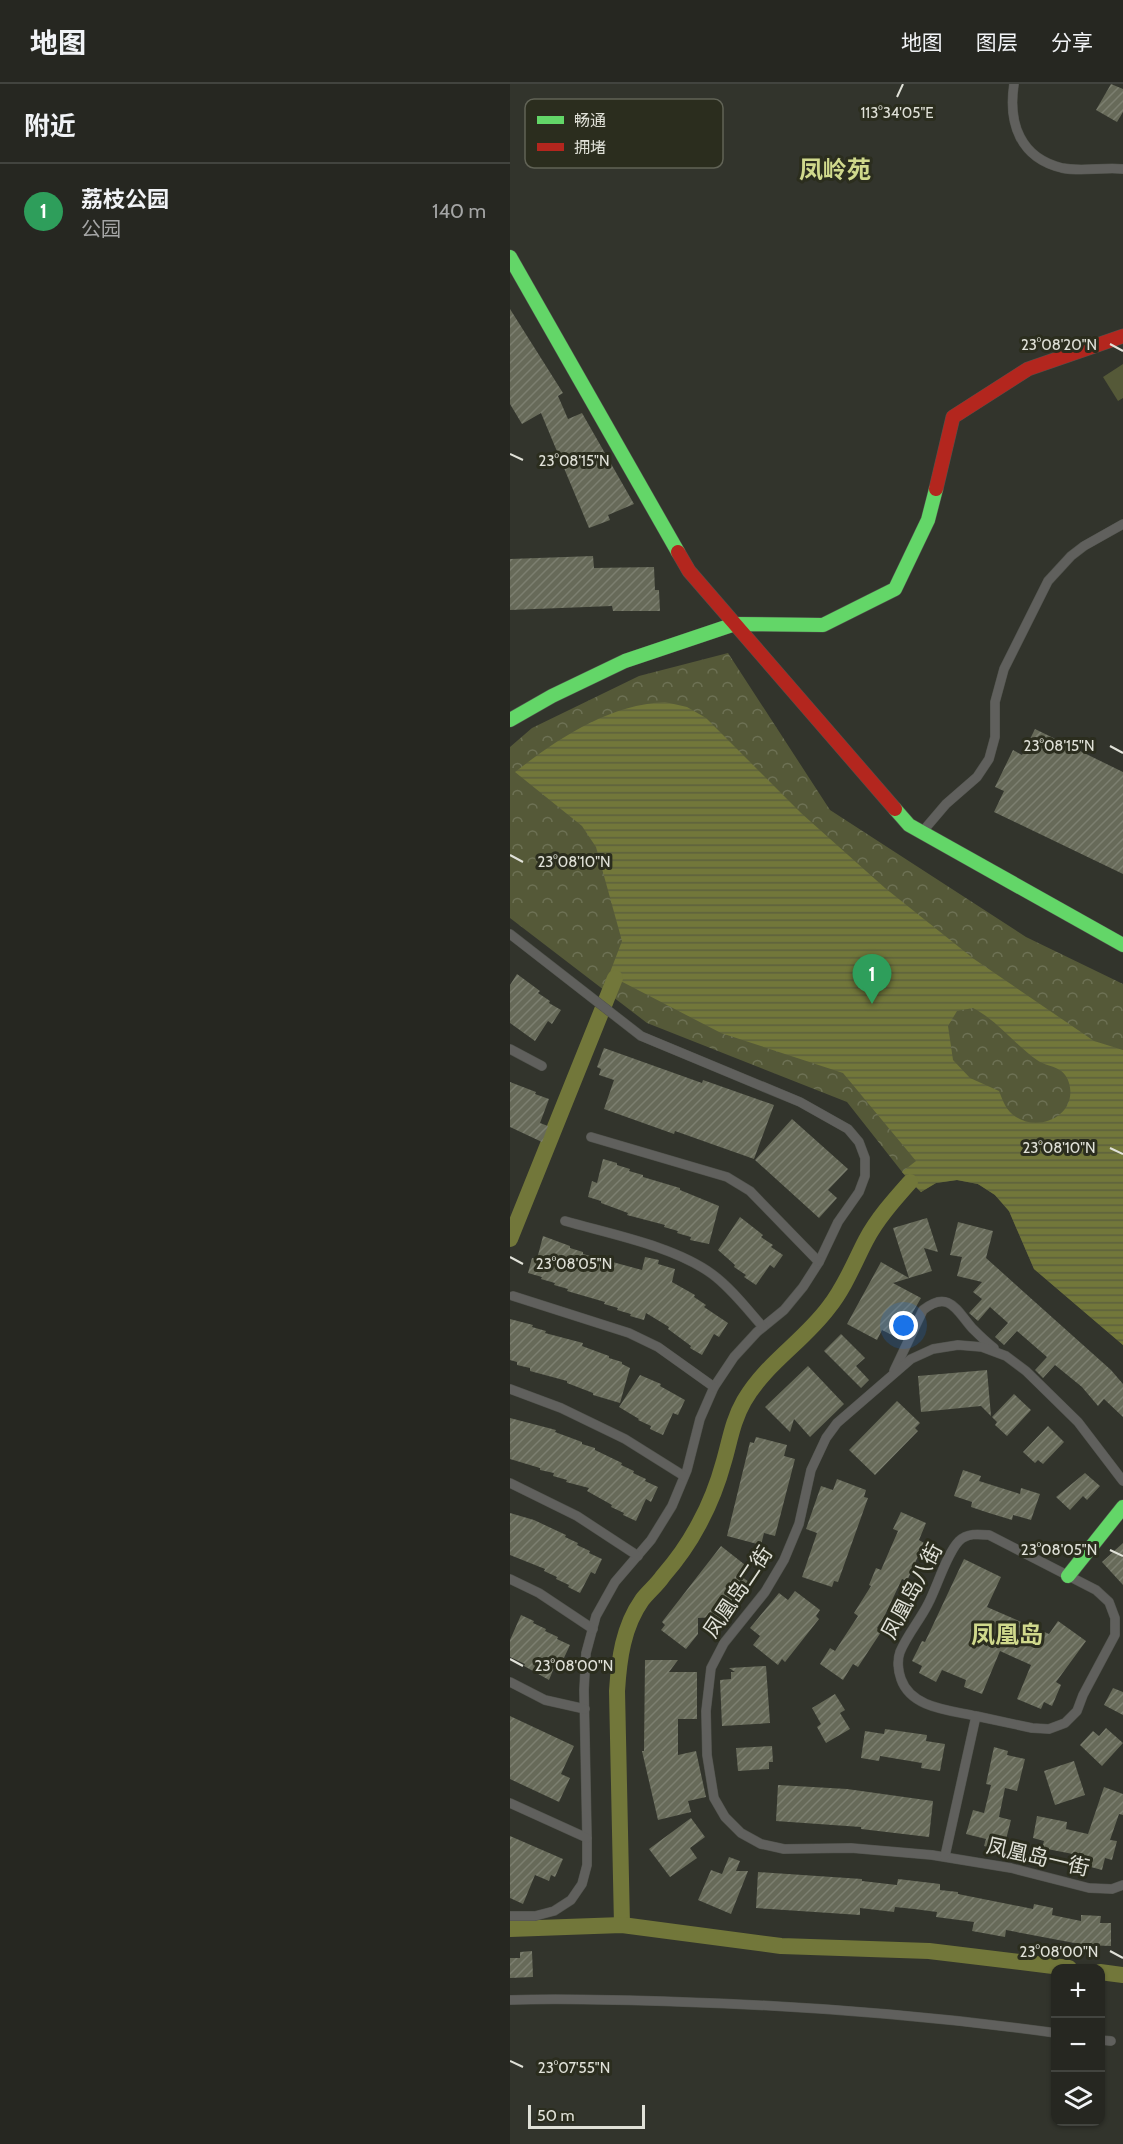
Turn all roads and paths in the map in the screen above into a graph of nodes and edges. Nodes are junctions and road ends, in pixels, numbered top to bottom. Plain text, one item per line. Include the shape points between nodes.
1 (1014, 84) edge
2 (1123, 168) edge
3 (510, 257) edge
4 (1123, 336) edge
5 (1123, 524) edge
6 (735, 624) junction
7 (510, 720) edge
8 (922, 833) junction
9 (510, 934) edge
10 (1123, 945) edge
11 (510, 1048) edge
12 (542, 1066) dead end
13 (591, 1137) dead end
14 (565, 1221) dead end
15 (819, 1262) junction
16 (513, 1296) dead end
17 (763, 1327) junction
18 (1006, 1356) junction
19 (891, 1376) junction
20 (714, 1387) junction
21 (510, 1389) edge
22 (684, 1476) junction
23 (1123, 1481) edge
24 (510, 1483) edge
25 (1123, 1507) edge
26 (638, 1556) junction
27 (1068, 1576) junction
28 (510, 1579) edge
29 (593, 1629) junction
30 (510, 1682) edge
31 (585, 1709) junction
32 (975, 1716) junction
33 (510, 1803) edge
34 (588, 1838) junction
35 (945, 1856) junction
36 (1123, 1885) edge
37 (510, 1916) edge
38 (510, 2000) edge
39 (1051, 2032) edge
40 (1105, 2040) edge
41 (1111, 2041) dead end

1 - 2 lane via 1013,119 1030,151 1064,168
3 - 6 street via 689,571
4 - 6 street via 1028,369 953,417 928,520 895,589 823,625
5 - 8 lane via 1071,556 1048,581 1004,669 995,702 995,737 989,759 977,777 946,804
6 - 7 street via 625,661
6 - 8 street via 909,825
8 - 10 street
9 - 15 lane via 641,1036 800,1102 848,1129 865,1158 865,1176
11 - 12 lane
13 - 15 lane via 727,1177 750,1191
14 - 17 lane via 690,1260 732,1292
15 - 17 lane via 803,1287
16 - 20 lane via 629,1332 658,1347
17 - 20 lane via 734,1357
18 - 19 lane, 凤凰岛二街 via 982,1347 941,1347 910,1359
18 - 19 lane via 972,1328 959,1309 941,1301 923,1310
18 - 23 lane, 凤凰岛二街 via 1078,1422
19 - 35 lane, 凤凰岛二街 via 837,1423 826,1438 811,1470 798,1524 784,1560 765,1592 724,1643 711,1668 706,1711 707,1755 714,1798 725,1817 741,1833 761,1844 784,1849 851,1848
20 - 22 lane via 700,1419
21 - 22 lane via 625,1439
22 - 26 lane via 662,1523
24 - 26 lane via 577,1516
25 - 27 street
26 - 29 lane via 615,1582
27 - 32 lane, 凤凰岛八街 via 1096,1590 1109,1602 1115,1618 1115,1635 1077,1711 1065,1723 1049,1729
27 - 32 lane, 凤凰岛八街 via 989,1535 973,1534 959,1540 899,1653 898,1671 904,1687 916,1700
28 - 29 lane
29 - 31 lane via 586,1653
30 - 31 lane via 545,1700
31 - 34 lane
32 - 35 lane
33 - 34 lane
34 - 37 lane via 582,1884 571,1900 554,1911 535,1916
35 - 36 lane, 凤凰岛一街 via 1089,1888 1112,1889
38 - 39 lane via 755,2004
40 - 41 lane

